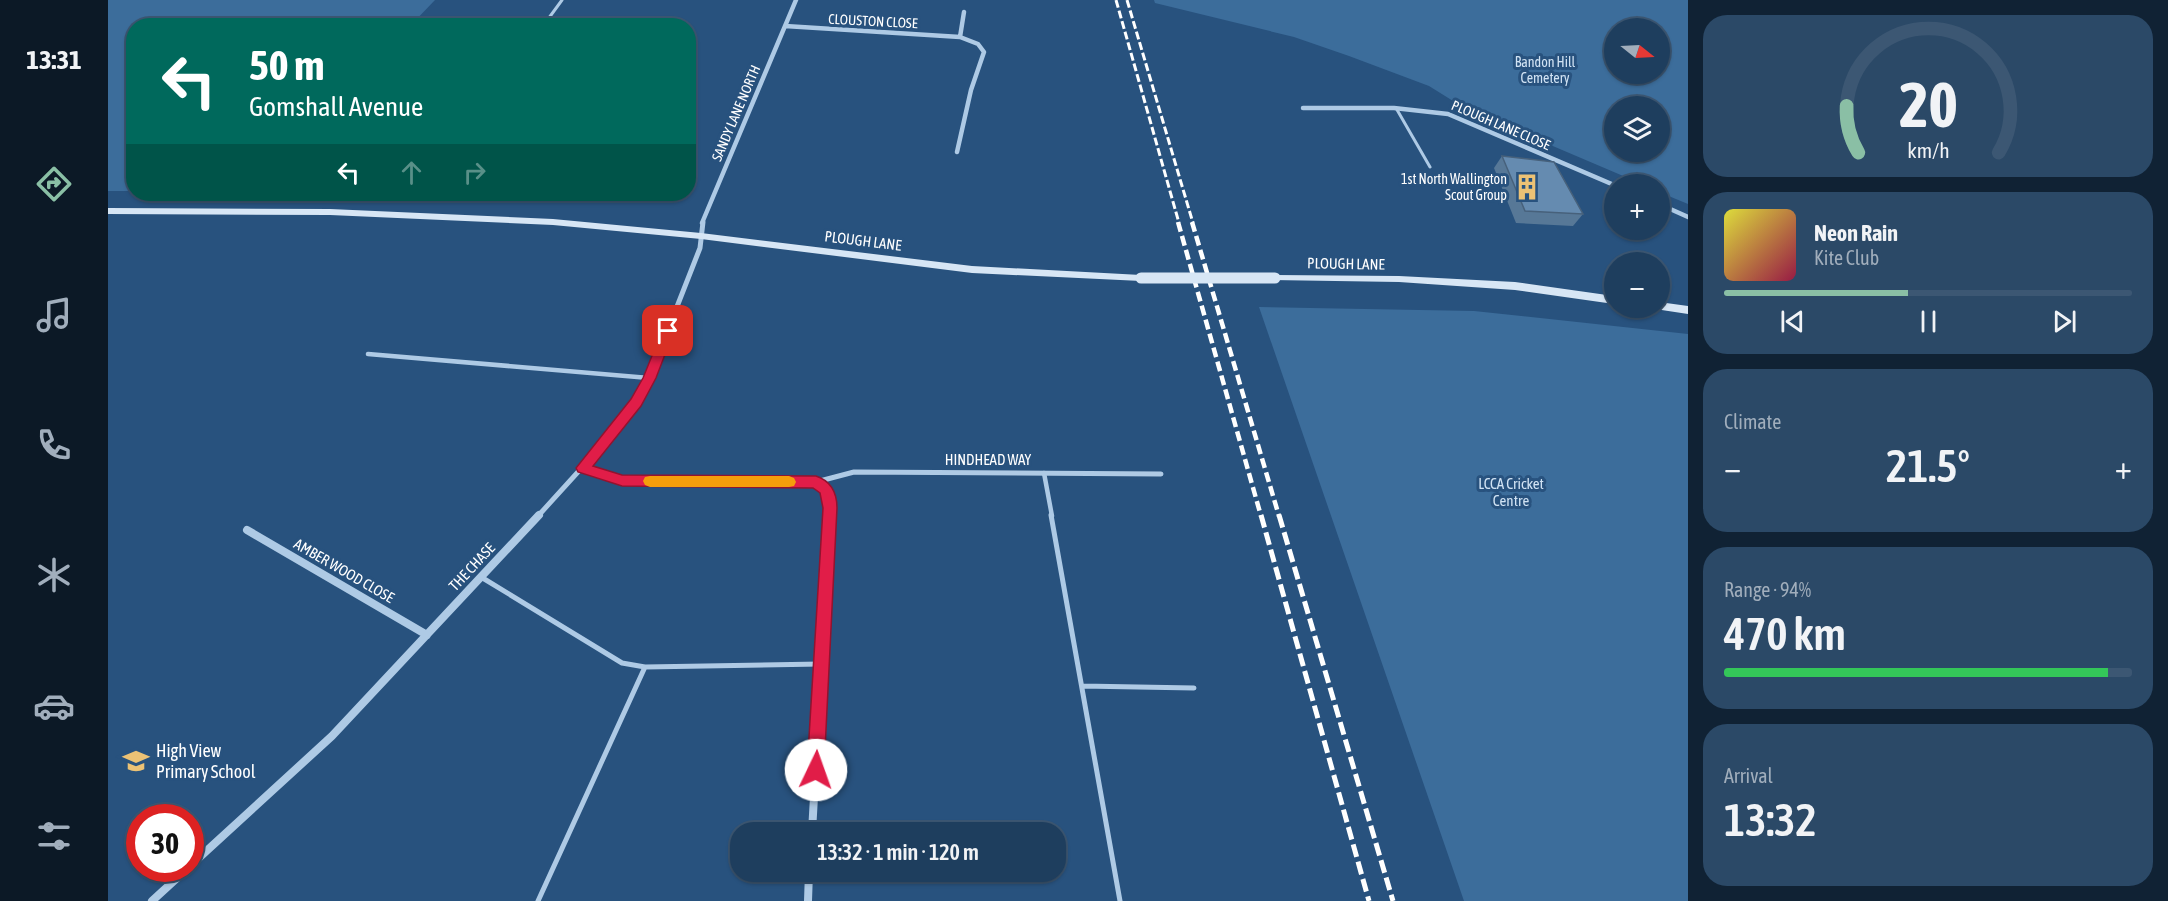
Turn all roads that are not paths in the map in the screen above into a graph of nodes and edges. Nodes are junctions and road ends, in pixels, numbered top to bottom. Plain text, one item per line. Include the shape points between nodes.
1 (561, 0) edge
2 (796, 0) edge
3 (964, 12) dead end
4 (549, 18) edge
5 (785, 26) junction
6 (960, 37) junction
7 (1303, 108) dead end
8 (1396, 108) junction
9 (957, 152) dead end
10 (1430, 167) dead end
11 (1604, 181) edge
12 (1670, 209) edge
13 (108, 211) edge
14 (1688, 217) edge
15 (700, 236) junction
16 (1604, 299) edge
17 (1670, 308) edge
18 (1688, 310) edge
19 (368, 354) dead end
20 (650, 378) junction
21 (583, 468) junction
22 (1044, 473) junction
23 (1161, 474) dead end
24 (816, 482) junction
25 (247, 530) dead end
26 (481, 577) junction
27 (427, 635) junction
28 (821, 664) junction
29 (645, 667) junction
30 (1082, 686) junction
31 (1194, 688) dead end
32 (813, 822) edge
33 (204, 853) edge
34 (173, 882) edge
35 (809, 882) edge
36 (152, 901) edge
37 (538, 901) edge
38 (808, 901) edge
39 (1120, 901) edge

1 - 4 lane
2 - 5 street, SANDY LANE NORTH
3 - 6 street
5 - 6 street, CLOUSTON CLOSE
5 - 15 street, SANDY LANE NORTH
6 - 9 street, CLOUSTON CLOSE via 978,44 984,52
7 - 8 street, PLOUGH LANE CLOSE
8 - 10 lane
8 - 11 street, PLOUGH LANE CLOSE via 1448,114
12 - 14 street
13 - 15 main road, PLOUGH LANE via 452,217
15 - 16 main road, PLOUGH LANE, bridge via 1046,275 1399,279 1515,286
15 - 20 street, THE CHASE via 700,248
17 - 18 main road
19 - 20 lane
20 - 21 street, THE CHASE via 630,411
21 - 24 street, HINDHEAD WAY via 622,481
21 - 26 street, THE CHASE
22 - 23 street, HINDHEAD WAY
22 - 24 street, HINDHEAD WAY via 854,472
22 - 30 lane
24 - 28 street via 830,498
25 - 27 street, AMBER WOOD CLOSE
26 - 27 street, THE CHASE
26 - 29 lane via 622,663
27 - 33 street, THE CHASE via 324,744
28 - 29 lane
28 - 32 street
29 - 37 lane
30 - 31 lane
30 - 39 lane
34 - 36 street, THE CHASE
35 - 38 street

